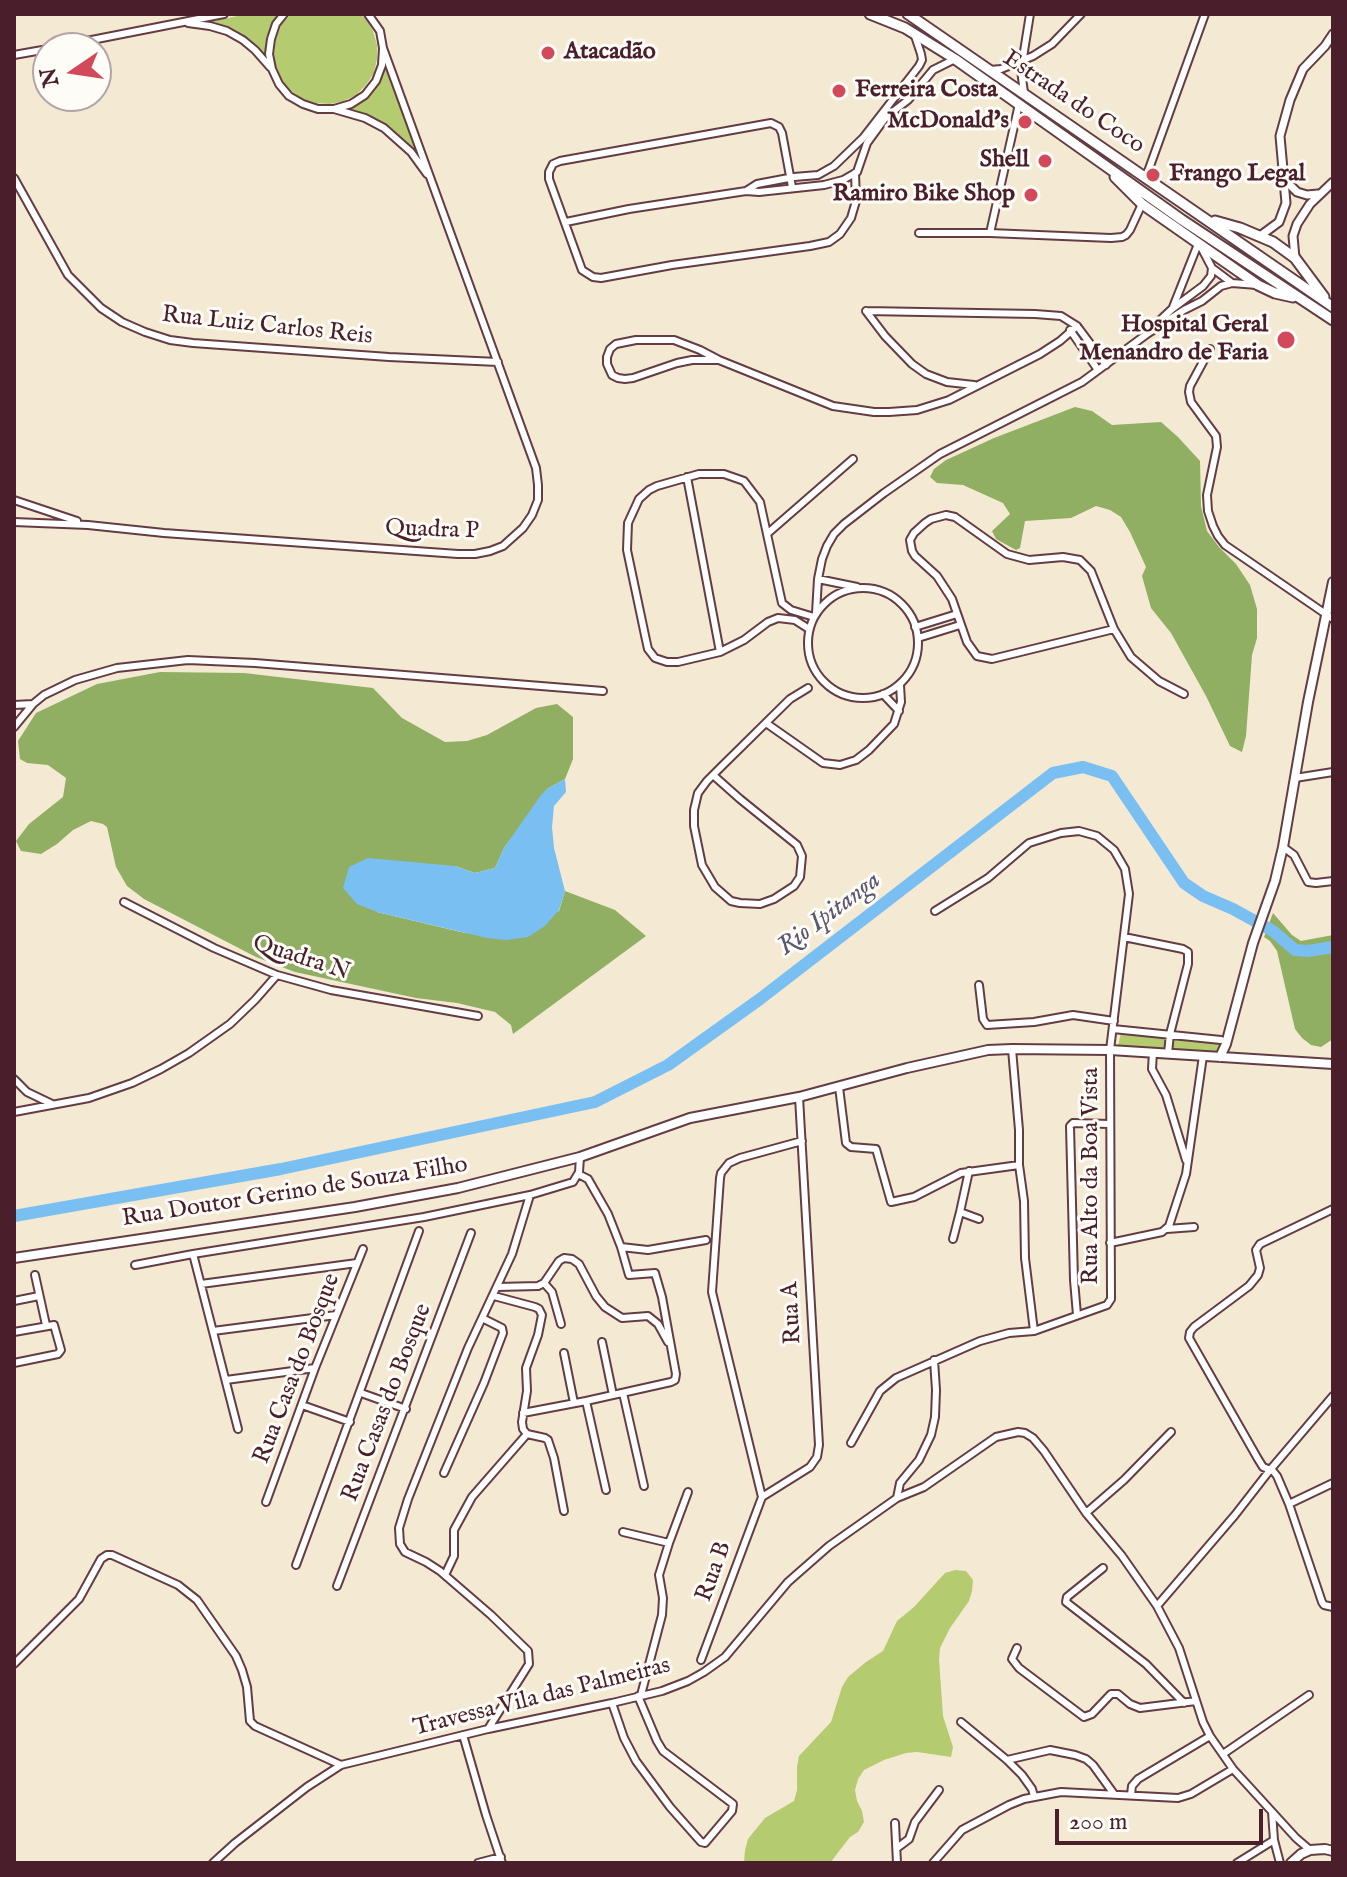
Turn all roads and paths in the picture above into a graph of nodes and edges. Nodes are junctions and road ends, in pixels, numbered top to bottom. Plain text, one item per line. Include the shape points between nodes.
1 (224, 14) edge
2 (284, 14) edge
3 (368, 14) edge
4 (870, 14) edge
5 (908, 14) edge
6 (1030, 14) edge
7 (1081, 14) edge
8 (1205, 14) edge
9 (184, 22) junction
10 (914, 33) junction
11 (1333, 34) edge
12 (112, 36) edge
13 (383, 48) junction
14 (955, 59) junction
15 (1022, 60) junction
16 (272, 69) junction
17 (990, 70) junction
18 (909, 79) junction
19 (919, 86) junction
20 (1024, 93) junction
21 (1019, 104) junction
22 (334, 109) junction
23 (854, 147) junction
24 (863, 153) junction
25 (1098, 160) junction
26 (837, 164) junction
27 (852, 176) junction
28 (790, 177) junction
29 (1146, 177) junction
30 (1284, 177) junction
31 (14, 178) edge
32 (433, 181) junction
33 (1333, 182) edge
34 (792, 187) junction
35 (746, 191) junction
36 (1320, 194) junction
37 (1142, 204) junction
38 (1207, 219) junction
39 (566, 222) junction
40 (919, 233) dead end
41 (990, 233) junction
42 (1260, 236) junction
43 (1199, 244) junction
44 (1295, 258) junction
45 (1212, 268) junction
46 (1232, 283) junction
47 (1258, 285) junction
48 (1299, 298) junction
49 (1330, 305) edge
50 (1172, 309) junction
51 (886, 317) junction
52 (1067, 319) junction
53 (1333, 320) edge
54 (1077, 326) junction
55 (882, 331) junction
56 (1070, 331) junction
57 (1083, 333) junction
58 (1147, 334) junction
59 (1075, 338) junction
60 (1060, 341) junction
61 (692, 346) junction
62 (1210, 349) dead end
63 (719, 360) junction
64 (690, 361) junction
65 (498, 362) junction
66 (1106, 365) junction
67 (1098, 370) junction
68 (947, 382) junction
69 (977, 385) junction
70 (953, 398) junction
71 (853, 459) dead end
72 (687, 477) junction
73 (14, 500) edge
74 (14, 522) edge
75 (765, 522) junction
76 (779, 522) junction
77 (88, 525) junction
78 (768, 533) junction
79 (818, 579) junction
80 (1333, 582) edge
81 (859, 587) junction
82 (782, 603) junction
83 (957, 614) junction
84 (815, 615) junction
85 (1330, 616) edge
86 (778, 618) junction
87 (960, 625) junction
88 (915, 627) junction
89 (809, 629) junction
90 (1114, 629) junction
91 (918, 638) junction
92 (720, 652) junction
93 (900, 685) junction
94 (808, 688) dead end
95 (603, 691) dead end
96 (883, 694) junction
97 (1184, 694) dead end
98 (33, 704) junction
99 (14, 705) edge
100 (899, 711) junction
101 (766, 723) junction
102 (14, 727) edge
103 (1333, 772) edge
104 (713, 775) junction
105 (1295, 778) junction
106 (1283, 847) junction
107 (1333, 881) edge
108 (124, 902) dead end
109 (935, 911) dead end
110 (1124, 937) junction
111 (277, 975) junction
112 (979, 985) dead end
113 (478, 1016) dead end
114 (1114, 1025) junction
115 (1170, 1034) junction
116 (1223, 1042) junction
117 (1012, 1049) junction
118 (1110, 1050) junction
119 (1153, 1052) junction
120 (1168, 1053) junction
121 (1203, 1056) junction
122 (1220, 1057) junction
123 (1233, 1058) junction
124 (1333, 1064) edge
125 (14, 1079) edge
126 (839, 1087) junction
127 (799, 1097) junction
128 (52, 1104) junction
129 (14, 1112) edge
130 (1109, 1124) junction
131 (802, 1141) junction
132 (580, 1157) junction
133 (1187, 1163) junction
134 (1019, 1165) junction
135 (969, 1171) junction
136 (578, 1174) junction
137 (530, 1195) junction
138 (1333, 1209) edge
139 (960, 1212) junction
140 (979, 1219) dead end
141 (1194, 1227) dead end
142 (419, 1231) dead end
143 (1165, 1231) junction
144 (471, 1233) dead end
145 (953, 1239) dead end
146 (706, 1240) dead end
147 (1110, 1243) junction
148 (621, 1247) junction
149 (363, 1249) dead end
150 (193, 1254) junction
151 (14, 1258) edge
152 (357, 1263) junction
153 (135, 1265) dead end
154 (35, 1275) dead end
155 (544, 1283) junction
156 (201, 1284) junction
157 (497, 1287) junction
158 (39, 1296) junction
159 (494, 1296) junction
160 (14, 1301) edge
161 (337, 1315) junction
162 (1077, 1315) junction
163 (482, 1318) junction
164 (561, 1324) dead end
165 (46, 1325) junction
166 (213, 1331) junction
167 (1034, 1331) junction
168 (14, 1332) edge
169 (602, 1342) dead end
170 (671, 1349) junction
171 (564, 1353) dead end
172 (934, 1360) junction
173 (14, 1363) edge
174 (315, 1368) junction
175 (226, 1380) junction
176 (361, 1393) junction
177 (623, 1393) junction
178 (613, 1395) junction
179 (1333, 1396) edge
180 (586, 1401) junction
181 (574, 1403) junction
182 (302, 1405) junction
183 (406, 1409) junction
184 (523, 1413) junction
185 (350, 1422) junction
186 (238, 1429) dead end
187 (1171, 1432) dead end
188 (527, 1434) junction
189 (851, 1443) dead end
190 (1270, 1470) junction
191 (444, 1473) dead end
192 (1333, 1483) edge
193 (644, 1486) dead end
194 (606, 1490) dead end
195 (688, 1492) dead end
196 (762, 1497) junction
197 (897, 1498) junction
198 (266, 1502) dead end
199 (1289, 1504) junction
200 (564, 1511) dead end
201 (1086, 1513) junction
202 (623, 1532) dead end
203 (669, 1543) junction
204 (296, 1565) dead end
205 (1103, 1568) dead end
206 (445, 1575) junction
207 (337, 1586) dead end
208 (1157, 1606) junction
209 (1333, 1607) edge
210 (1017, 1648) dead end
211 (701, 1660) dead end
212 (14, 1664) edge
213 (1309, 1695) dead end
214 (640, 1696) junction
215 (1196, 1701) junction
216 (612, 1703) junction
217 (1184, 1703) junction
218 (961, 1722) dead end
219 (488, 1729) junction
220 (463, 1735) junction
221 (1210, 1736) junction
222 (1223, 1754) junction
223 (1007, 1760) junction
224 (341, 1765) junction
225 (1233, 1769) junction
226 (939, 1790) dead end
227 (1114, 1794) junction
228 (1131, 1795) junction
229 (1034, 1796) junction
230 (1272, 1812) junction
231 (895, 1823) dead end
232 (1274, 1840) junction
233 (897, 1848) junction
234 (1310, 1850) junction
235 (1333, 1851) edge
236 (501, 1860) edge
237 (213, 1863) edge
238 (478, 1863) edge
239 (897, 1863) edge
240 (933, 1863) edge
241 (1237, 1863) edge
242 (1280, 1863) edge
243 (1291, 1863) edge

1 - 9 street
2 - 16 street via 271,39
3 - 13 street, Quadra P via 380,31
4 - 10 highway, Estrada do Coco
5 - 17 highway, Estrada do Coco
6 - 15 street
7 - 15 street via 1052,44
8 - 29 street
9 - 12 street
9 - 16 street via 227,31
10 - 14 highway, Estrada do Coco
10 - 18 street via 922,60
11 - 30 street via 1303,69 1287,109 1280,136
13 - 22 street via 376,81 365,95
13 - 32 street, Quadra P
14 - 19 street via 933,70
14 - 21 highway, Estrada do Coco
15 - 17 street
15 - 20 street
16 - 22 street via 289,96 318,109
17 - 20 highway, Estrada do Coco
18 - 19 street
18 - 23 street
19 - 24 street via 886,117
20 - 29 highway, Estrada do Coco
21 - 25 highway, Estrada do Coco
21 - 41 street
22 - 32 street via 384,128
23 - 24 street
23 - 26 street
24 - 27 street
25 - 37 highway
25 - 48 highway, Estrada do Coco
26 - 27 street via 841,174
26 - 28 street via 818,175
27 - 34 street
27 - 39 street via 856,201 847,225 829,242 810,246 601,278 582,270
28 - 34 street
28 - 35 street
28 - 39 street via 782,133 771,123 560,161 553,164 549,179
29 - 38 highway, Estrada do Coco
30 - 36 street via 1297,192
30 - 42 street via 1283,215
31 - 65 street, Rua Luiz Carlos Reis via 68,275 101,308 145,332 193,343
32 - 65 street, Quadra P
33 - 36 street
34 - 35 street
35 - 39 street
36 - 44 street via 1297,224
37 - 41 street via 1122,237
37 - 43 highway
38 - 42 highway
38 - 49 highway, Estrada do Coco
40 - 41 street
42 - 44 highway
43 - 45 street
43 - 47 highway
43 - 50 street
44 - 49 highway
45 - 46 street
45 - 50 street via 1203,286
46 - 47 street
46 - 58 street
47 - 48 highway
48 - 53 highway, Estrada do Coco
50 - 58 street
51 - 52 street via 1044,314
51 - 55 street
51 - 55 street via 866,311
52 - 54 street
52 - 56 street
54 - 56 street
54 - 57 street
55 - 68 street via 912,364
56 - 59 street
56 - 60 street
57 - 59 street
57 - 66 street
58 - 66 street
59 - 60 street
59 - 67 street
60 - 69 street
61 - 63 street
61 - 64 street
61 - 64 street via 674,340 636,340 616,344 607,357 612,375 625,379
62 - 85 street via 1189,392 1216,436 1207,495 1218,536
63 - 64 street
63 - 70 street via 833,406 904,411
65 - 77 street, Quadra P via 538,485 532,515 503,546 458,554
66 - 67 street
67 - 79 street via 940,454 884,493 834,534
68 - 69 street
68 - 70 street
69 - 70 street
71 - 76 street
72 - 75 street via 712,473 744,481 760,502
72 - 92 street
72 - 92 street via 657,486 639,499 628,523 627,550 648,649 655,658 678,662
73 - 77 street
74 - 77 street, Quadra P
75 - 76 street
75 - 78 street
76 - 78 street
78 - 82 street
79 - 81 street
79 - 84 street
80 - 85 main road
81 - 84 street via 827,600
81 - 88 street via 888,593
82 - 84 street
82 - 86 street
83 - 87 street
83 - 88 street
83 - 90 street via 944,586 910,546 914,533 939,516 955,517 1007,554 1029,560 1080,560 1091,571
84 - 89 street
85 - 105 main road
86 - 89 street
86 - 92 street
87 - 90 street via 972,651 992,659
87 - 91 street
88 - 91 street
89 - 96 street via 811,663 833,690 849,697
90 - 97 street via 1131,657
91 - 93 street via 916,657
93 - 96 street
93 - 100 street
94 - 101 street
95 - 98 street via 188,660 90,675
96 - 100 street
98 - 99 street
98 - 102 street
100 - 101 street via 869,750 840,765 823,763
101 - 104 street
103 - 105 street
104 - 104 street via 698,793 694,810 702,865 731,901 774,899 800,877 797,845
105 - 106 main road
106 - 107 street via 1294,855 1308,882
106 - 116 main road
108 - 111 street, Quadra N
109 - 110 street, Rua Alto da Boa Vista via 988,878 1029,843 1085,831 1104,841 1125,869 1129,884
110 - 114 street, Rua Alto da Boa Vista
110 - 115 street via 1189,954
111 - 113 street, Quadra N
111 - 128 street via 240,1016 171,1064 115,1090
112 - 114 street via 987,1025 1073,1015
114 - 115 street
114 - 118 street, Rua Alto da Boa Vista
115 - 116 street
115 - 120 street
116 - 122 main road
116 - 123 main road
117 - 118 main road, Rua Doutor Gerino de Souza Filho
117 - 126 main road, Rua Doutor Gerino de Souza Filho via 945,1059
117 - 134 street
118 - 119 main road, Rua Doutor Gerino de Souza Filho
118 - 130 street, Rua Alto da Boa Vista
119 - 120 main road, Rua Doutor Gerino de Souza Filho
119 - 133 street via 1152,1069 1166,1095
120 - 121 main road, Rua Doutor Gerino de Souza Filho
121 - 122 main road, Rua Doutor Gerino de Souza Filho
121 - 133 street
122 - 123 main road, Rua Doutor Gerino de Souza Filho
123 - 124 main road, Rua Doutor Gerino de Souza Filho
125 - 128 street
126 - 127 main road, Rua Doutor Gerino de Souza Filho
126 - 135 street via 846,1143 876,1149 891,1202 907,1200
127 - 131 street, Rua A
127 - 132 main road, Rua Doutor Gerino de Souza Filho via 690,1118
128 - 129 street
130 - 147 street, Rua Alto da Boa Vista
130 - 162 street via 1070,1126
131 - 196 street, Rua A via 819,1445 810,1467
131 - 196 street via 740,1158 729,1163 720,1178 712,1292
132 - 136 street
132 - 151 main road, Rua Doutor Gerino de Souza Filho via 384,1202
133 - 143 street
134 - 135 street
134 - 167 street
135 - 139 street
136 - 137 street, Rua Doutor Gerino de Souza Filho via 569,1185
136 - 148 street via 593,1187
137 - 150 street, Rua Doutor Gerino de Souza Filho
137 - 157 street
138 - 190 street via 1262,1242 1256,1250 1258,1275 1189,1335 1251,1448
139 - 140 street
139 - 145 street
141 - 143 street
142 - 176 street
143 - 147 street
144 - 183 street, Rua Casas do Bosque
146 - 148 street via 648,1250
147 - 162 street, Rua Alto da Boa Vista via 1110,1302
148 - 170 street via 629,1275 655,1273
149 - 152 street, Rua Casa do Bosque
150 - 153 street, Rua Doutor Gerino de Souza Filho
150 - 156 street, Rua Casa do Bosque
152 - 156 street
152 - 161 street, Rua Casa do Bosque
154 - 158 street
155 - 157 street
155 - 164 street
155 - 170 street via 559,1261 572,1259 605,1307 622,1318 648,1316
156 - 166 street, Rua Casa do Bosque
157 - 159 street
158 - 160 street
158 - 165 street
159 - 163 street
159 - 184 street via 535,1307 542,1315 527,1362
161 - 166 street
161 - 174 street, Rua Casa do Bosque
162 - 167 street
163 - 191 street via 503,1333
163 - 206 street via 399,1528 405,1552
165 - 168 street
165 - 173 street via 55,1326 61,1353
166 - 175 street, Rua Casa do Bosque
167 - 172 street via 988,1338
169 - 178 street
170 - 177 street via 675,1380
171 - 181 street
172 - 189 street via 884,1386
172 - 197 street via 931,1435 900,1483
174 - 175 street
174 - 182 street, Rua Casa do Bosque
175 - 186 street, Rua Casa do Bosque
176 - 183 street
176 - 185 street
177 - 178 street
177 - 193 street
178 - 180 street
179 - 190 street
180 - 181 street
180 - 194 street
181 - 184 street
182 - 185 street
182 - 198 street, Rua Casa do Bosque
183 - 207 street, Rua Casas do Bosque
184 - 188 street
185 - 204 street
187 - 201 street
188 - 200 street via 548,1440
188 - 206 street via 472,1497 454,1530 454,1556
190 - 199 street
190 - 208 street
192 - 199 street
195 - 203 street
196 - 211 street, Rua B
197 - 201 street, Travessa Vila das Palmeiras via 924,1487 996,1437 1025,1433 1056,1466
197 - 214 street, Travessa Vila das Palmeiras via 788,1582 715,1665 677,1686
199 - 209 street via 1322,1602
201 - 208 street
202 - 203 street
203 - 214 street via 659,1575 662,1615
205 - 217 street via 1066,1602 1146,1664
206 - 219 street via 530,1656
208 - 215 street via 1179,1648
210 - 217 street via 1012,1659 1019,1668 1084,1717 1111,1694 1140,1708
212 - 224 street via 72,1606 101,1559 112,1555 178,1585 197,1600 236,1656 255,1726
213 - 222 street
214 - 216 street, Travessa Vila das Palmeiras
214 - 216 street via 663,1751 733,1804 705,1843 636,1761
215 - 217 street
215 - 221 street
216 - 219 street, Travessa Vila das Palmeiras
218 - 223 street
219 - 220 street, Travessa Vila das Palmeiras
220 - 224 street, Travessa Vila das Palmeiras
220 - 236 street
221 - 222 street
221 - 228 street via 1138,1779
222 - 225 street
223 - 227 street via 1050,1750 1075,1755 1093,1765
223 - 229 street
224 - 237 street
225 - 228 street via 1178,1798
225 - 230 street
226 - 233 street via 909,1839
227 - 228 street
227 - 229 street
229 - 240 street via 962,1830
230 - 232 street
230 - 234 street
231 - 233 street
232 - 241 street
232 - 242 street
233 - 239 street
234 - 235 main road
234 - 243 main road
236 - 238 street

